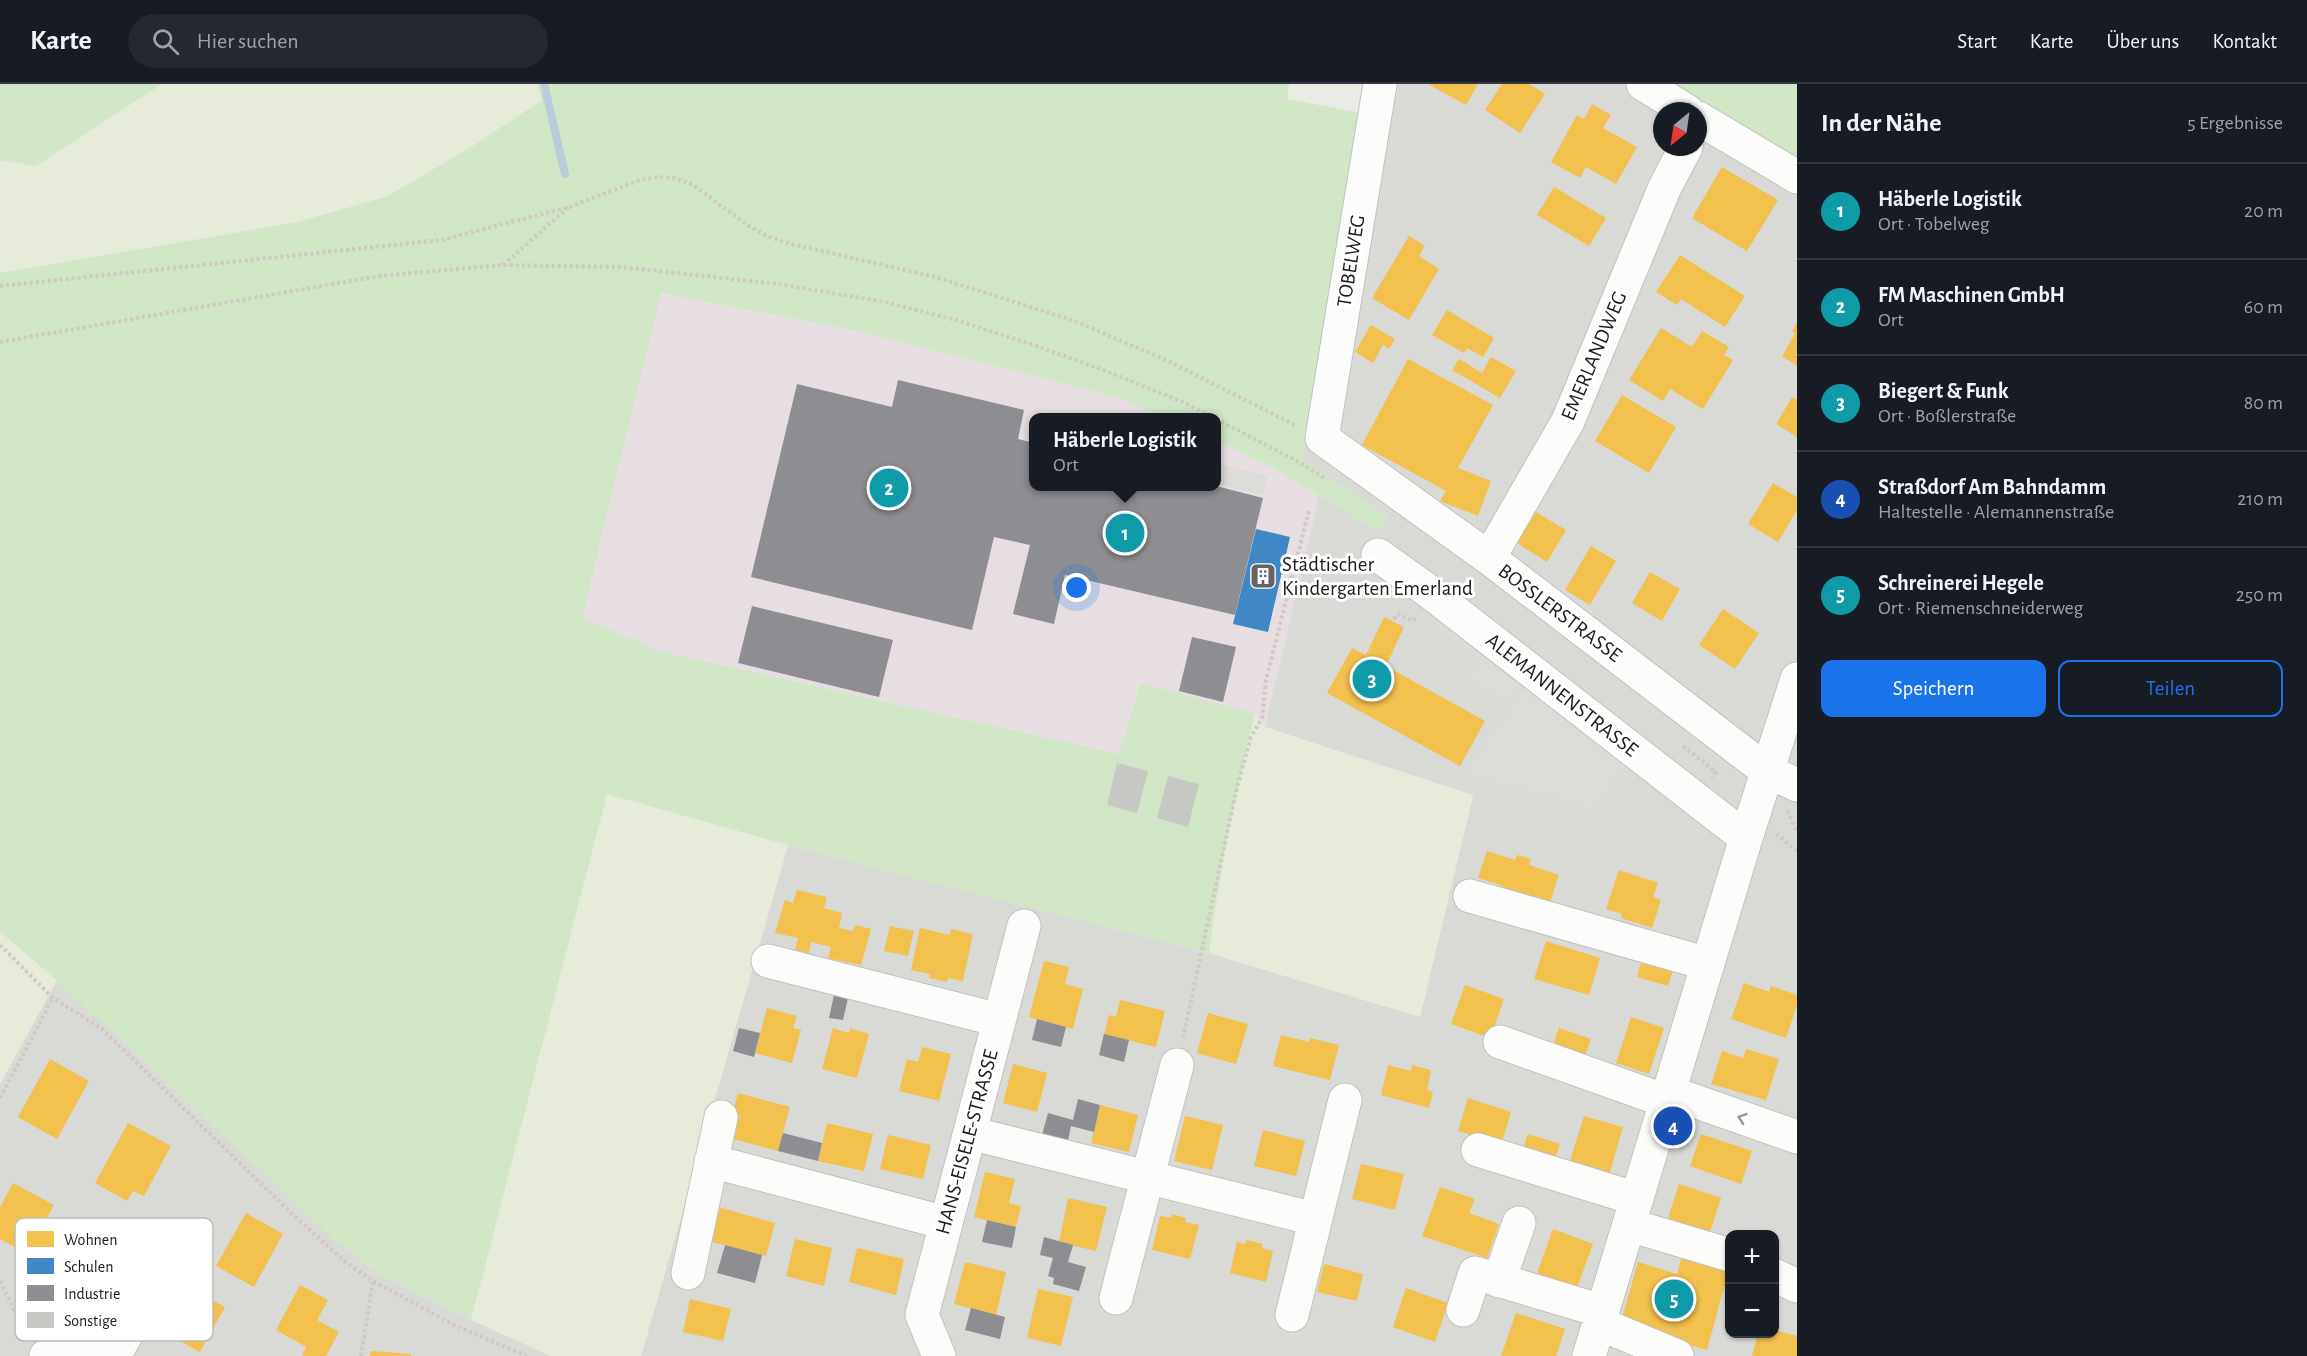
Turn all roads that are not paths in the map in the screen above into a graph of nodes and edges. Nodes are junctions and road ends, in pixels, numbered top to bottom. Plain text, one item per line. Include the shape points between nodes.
1 (1380, 84) edge
2 (1643, 84) edge
3 (1666, 102) edge
4 (1707, 131) edge
5 (1679, 156) edge
6 (1797, 177) edge
7 (1322, 438) joint
8 (1378, 555) dead end
9 (1489, 558) junction
10 (1797, 679) edge
11 (1767, 771) junction
12 (1797, 785) edge
13 (1760, 836) junction
14 (1470, 896) dead end
15 (1023, 926) dead end
16 (768, 961) dead end
17 (1708, 964) junction
18 (999, 1020) junction
19 (1500, 1042) dead end
20 (1177, 1065) road end
21 (1667, 1097) junction
22 (1345, 1100) dead end
23 (721, 1118) dead end
24 (970, 1133) junction
25 (1797, 1137) edge
26 (1478, 1150) dead end
27 (711, 1161) junction
28 (1148, 1179) junction
29 (1633, 1212) junction
30 (1315, 1219) junction
31 (1519, 1222) dead end
32 (946, 1223) junction
33 (1725, 1253) edge
34 (688, 1273) dead end
35 (1779, 1277) edge
36 (1499, 1281) junction
37 (1797, 1286) edge
38 (1116, 1298) dead end
39 (1463, 1310) dead end
40 (1292, 1315) dead end
41 (1600, 1317) junction
42 (122, 1341) edge
43 (39, 1351) edge
44 (102, 1356) edge
45 (114, 1356) edge
46 (939, 1356) edge
47 (1589, 1356) edge
48 (1677, 1356) edge

1 - 7 street, TOBELWEG
2 - 3 street
4 - 6 street
5 - 9 street, EMERLANDWEG via 1568,421
7 - 9 street, BOSSLERSTRASSE
8 - 13 street, ALEMANNENSTRASSE
9 - 11 street, BOSSLERSTRASSE
10 - 11 street
11 - 12 street, BOSSLERSTRASSE
11 - 13 street
13 - 17 street
14 - 17 street
15 - 18 street, HANS-EISELE-STRASSE
16 - 18 street
17 - 21 street
18 - 24 street, HANS-EISELE-STRASSE
19 - 21 street
20 - 28 street
25 -> 21 street
21 - 29 street
22 - 30 street
23 - 27 street
24 - 28 street
24 - 32 street, HANS-EISELE-STRASSE
26 - 29 street
27 - 32 street
27 - 34 street
28 - 30 street
28 - 38 street
29 - 33 street
29 - 41 street
30 - 40 street
31 - 36 street
32 - 46 street, HANS-EISELE-STRASSE via 922,1315
35 - 37 street
36 - 39 street via 1475,1273
36 - 41 street
41 - 47 street
41 - 48 street
42 - 45 street
43 - 44 street

